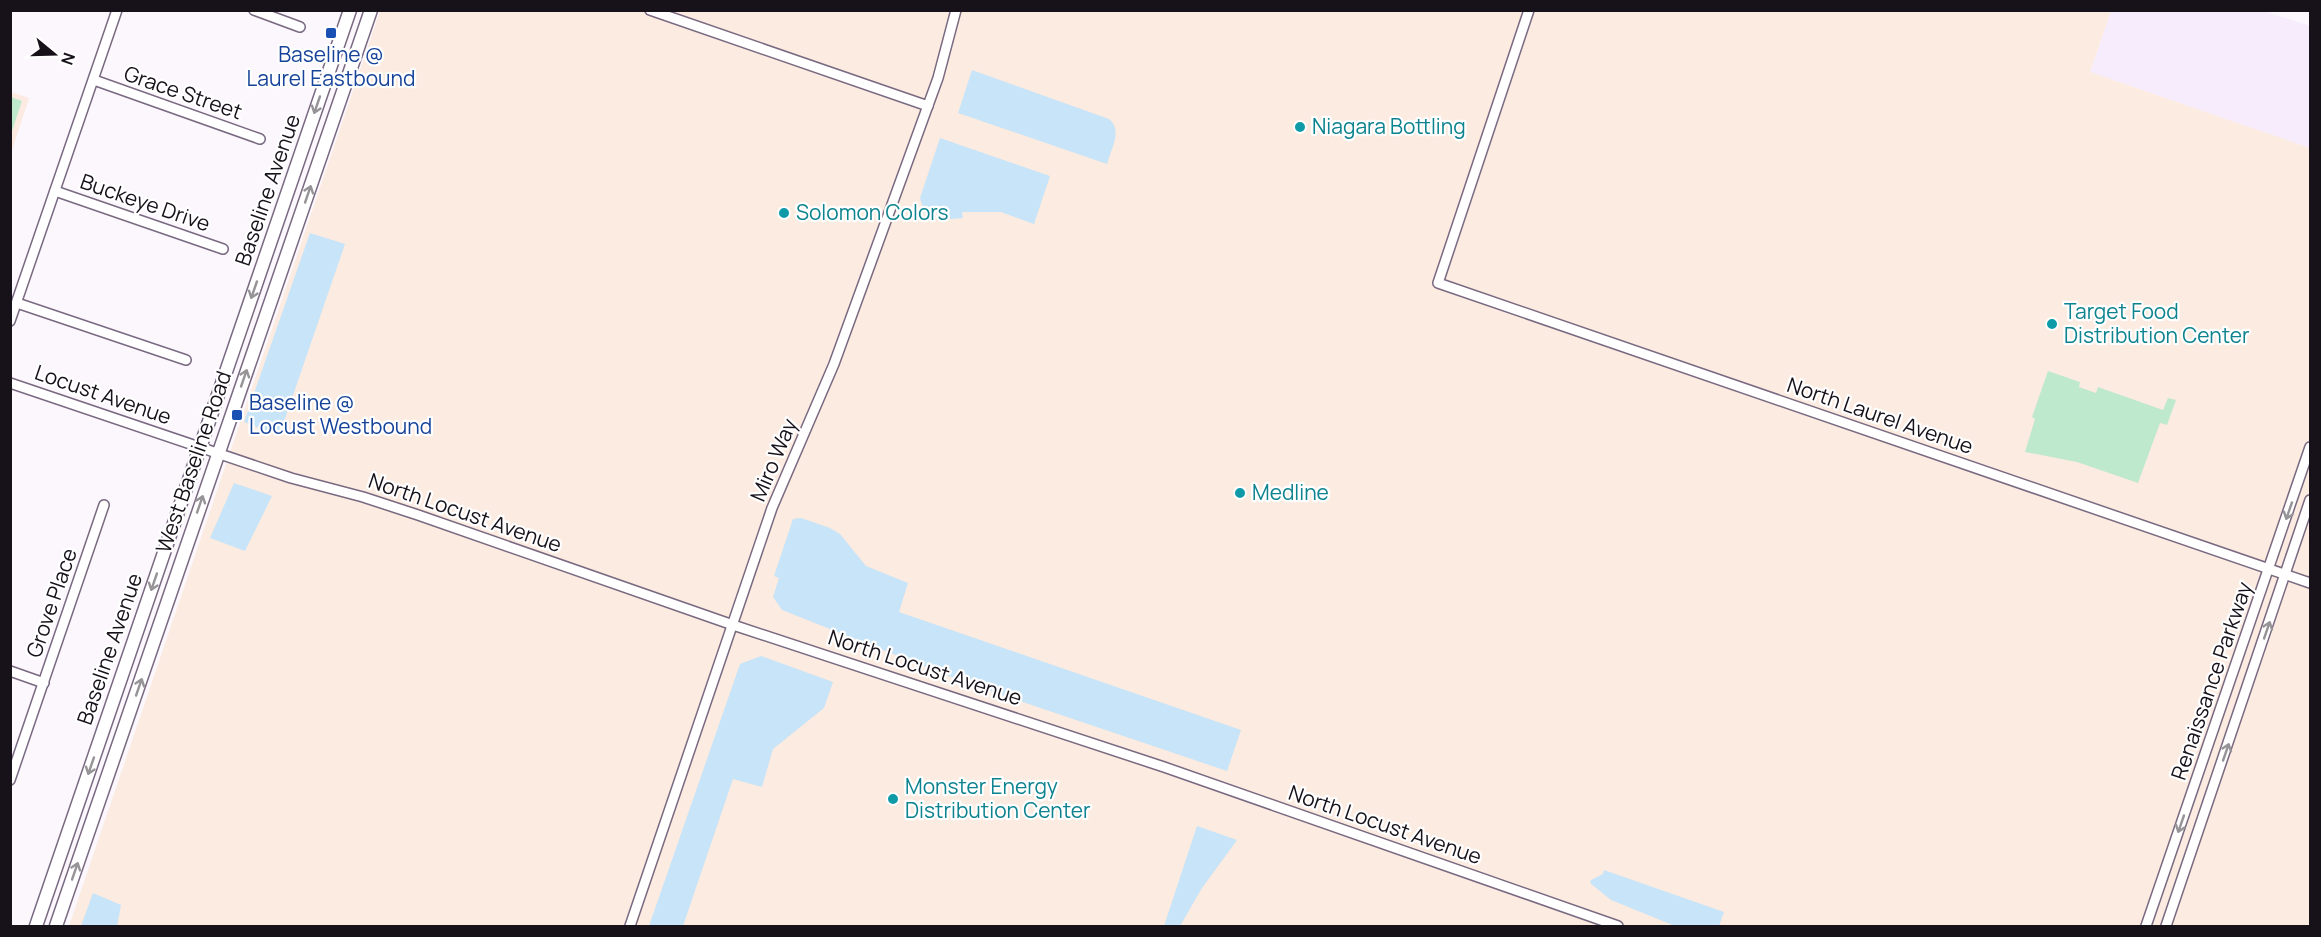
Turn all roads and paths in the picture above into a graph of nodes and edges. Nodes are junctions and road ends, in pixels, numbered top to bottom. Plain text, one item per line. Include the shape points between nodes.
1 (117, 10) edge
2 (254, 10) edge
3 (350, 10) edge
4 (371, 10) edge
5 (650, 10) edge
6 (956, 10) edge
7 (1529, 10) edge
8 (300, 27) dead end
9 (94, 80) junction
10 (928, 106) junction
11 (260, 139) dead end
12 (55, 191) junction
13 (222, 249) dead end
14 (16, 303) junction
15 (10, 321) edge
16 (186, 360) dead end
17 (10, 383) edge
18 (199, 447) junction
19 (2310, 447) edge
20 (218, 453) junction
21 (2310, 500) edge
22 (104, 505) dead end
23 (2269, 571) junction
24 (2285, 575) junction
25 (2310, 584) edge
26 (733, 625) junction
27 (10, 671) edge
28 (44, 683) junction
29 (10, 780) edge
30 (36, 927) edge
31 (56, 927) edge
32 (630, 927) edge
33 (1618, 927) edge
34 (2146, 927) edge
35 (2166, 927) edge

1 - 9 street
2 - 8 street
3 -> 18 main road, Baseline Avenue
20 -> 4 main road, West Baseline Road
5 - 10 street
6 - 10 street, Miro Way
7 - 23 street, North Laurel Avenue via 1438,283
9 - 11 street, Grace Street
9 - 12 street
10 - 26 street, Miro Way via 828,382 772,508
12 - 13 street, Buckeye Drive
12 - 14 street
14 - 15 street
14 - 16 street
17 - 18 street, Locust Avenue
18 - 20 street, Locust Avenue
18 -> 30 main road, Baseline Avenue
19 -> 23 street, Renaissance Parkway
20 - 26 street, North Locust Avenue via 418,515
31 -> 20 main road, West Baseline Road
21 - 24 street, Renaissance Parkway
22 - 28 street, Grove Place
23 - 24 street, North Laurel Avenue
23 -> 34 street, Renaissance Parkway
24 - 25 street, North Laurel Avenue
35 -> 24 street, Renaissance Parkway
26 - 32 street, Miro Way
26 - 33 street, North Locust Avenue via 1164,767
27 - 28 street
28 - 29 street, Grove Place

